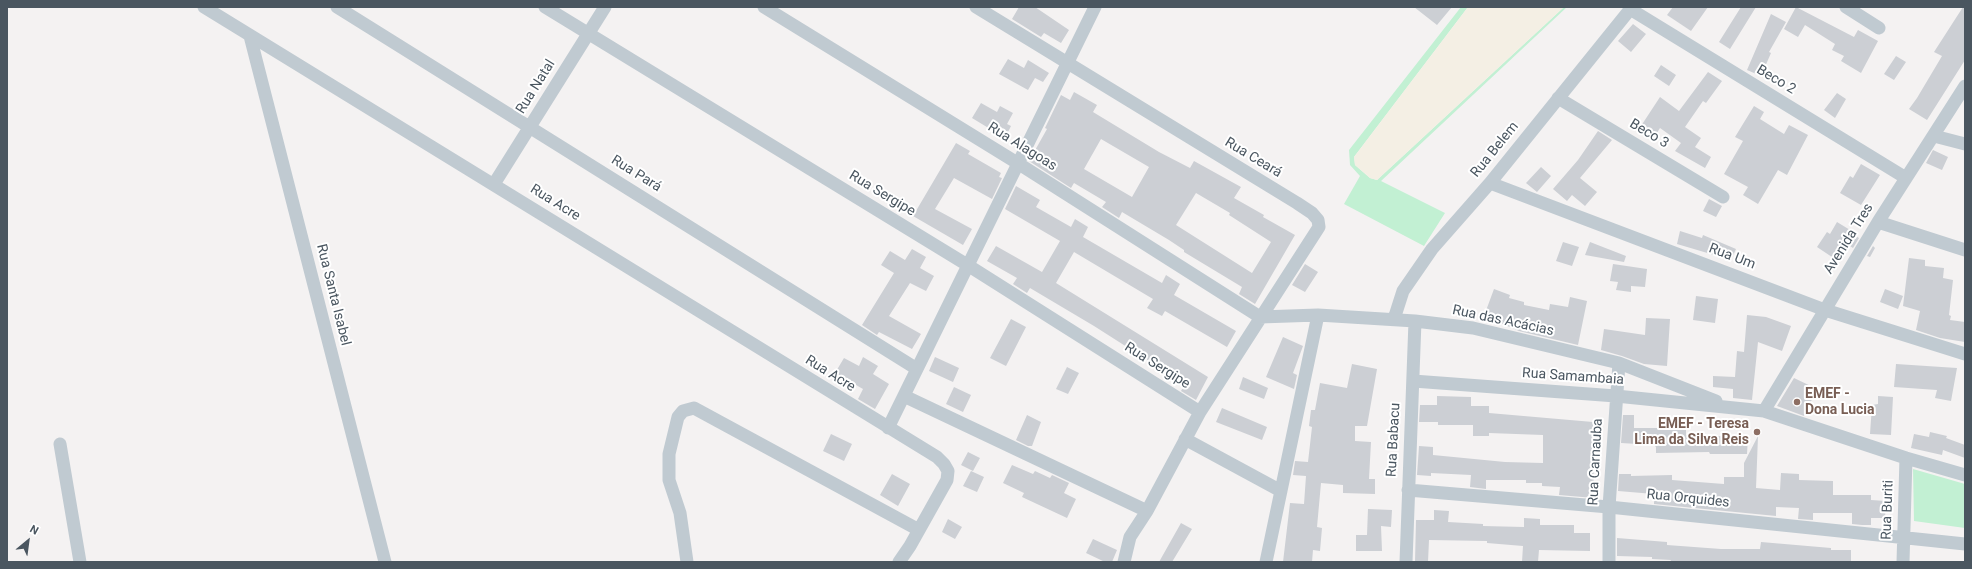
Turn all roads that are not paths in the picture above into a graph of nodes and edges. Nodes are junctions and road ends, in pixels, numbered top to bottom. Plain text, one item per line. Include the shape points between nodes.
1 (204, 7) edge
2 (337, 7) edge
3 (545, 7) edge
4 (605, 7) edge
5 (764, 7) edge
6 (976, 7) edge
7 (1095, 7) edge
8 (1846, 7) edge
9 (1631, 8) edge
10 (1879, 28) dead end
11 (589, 34) junction
12 (250, 36) junction
13 (1066, 64) junction
14 (1965, 86) edge
15 (1558, 98) junction
16 (530, 127) junction
17 (1934, 136) junction
18 (1965, 144) edge
19 (1019, 164) junction
20 (1906, 178) junction
21 (1490, 183) junction
22 (494, 184) junction
23 (1723, 197) dead end
24 (1878, 222) junction
25 (1965, 250) edge
26 (969, 266) junction
27 (1825, 310) junction
28 (1318, 315) junction
29 (1260, 317) junction
30 (1394, 319) junction
31 (1415, 321) junction
32 (1965, 354) edge
33 (1619, 363) junction
34 (917, 369) junction
35 (1413, 380) junction
36 (904, 396) junction
37 (1616, 396) junction
38 (1730, 406) junction
39 (1764, 411) junction
40 (1200, 412) junction
41 (888, 428) junction
42 (1185, 439) junction
43 (60, 444) dead end
44 (1906, 458) junction
45 (1965, 475) edge
46 (1408, 490) junction
47 (1281, 491) junction
48 (1610, 507) junction
49 (1147, 511) junction
50 (919, 530) junction
51 (1902, 538) junction
52 (1965, 544) edge
53 (80, 562) edge
54 (386, 562) edge
55 (687, 562) edge
56 (899, 562) edge
57 (1124, 562) edge
58 (1266, 562) edge
59 (1406, 562) edge
60 (1609, 562) edge
61 (1903, 562) edge

1 - 12 street, Rua Acre
2 - 16 street, Rua Pará
3 - 11 street, Rua Sergipe
4 - 11 street, Rua Natal
5 - 19 street, Rua Alagoas
6 - 13 street, Rua Ceará
7 - 13 street
8 - 10 street
9 - 15 street, Rua Belem
9 - 20 street, Beco 2
11 - 16 street, Rua Natal
11 - 26 street, Rua Sergipe
12 - 22 street, Rua Acre
12 - 54 street, Rua Santa Isabel
13 - 19 street
13 - 29 street, Rua Ceará via 1297,203 1318,220 1319,227
14 - 17 street, Avenida Tres
15 - 21 street, Rua Belem
15 - 23 street, Beco 3
16 - 22 street, Rua Natal
16 - 34 street, Rua Pará
17 - 18 street
17 - 20 street, Avenida Tres
19 - 26 street
19 - 29 street, Rua Alagoas
20 - 24 street, Avenida Tres
21 - 27 street, Rua Um
21 - 30 street, Rua Belem via 1432,249 1403,292
22 - 41 street, Rua Acre
24 - 25 street
24 - 27 street, Avenida Tres
26 - 34 street
26 - 40 street, Rua Sergipe
27 - 32 street, Rua Um
27 - 39 street, Avenida Tres
28 - 29 street, Rua das Acácias
28 - 30 street, Rua das Acácias
28 - 47 street
29 - 40 street, Rua Ceará
30 - 31 street, Rua das Acácias
31 - 33 street, Rua das Acácias via 1473,328
31 - 35 street, Rua Babacu
33 - 37 street, Rua Carnauba
33 - 38 street, Rua das Acácias
34 - 36 street
35 - 37 street, Rua Samambaia
35 - 46 street, Rua Babacu
36 - 41 street
36 - 49 street
37 - 38 street, Rua Samambaia
37 - 48 street, Rua Carnauba
38 - 39 street
39 - 44 street
40 - 42 street, Rua Ceará
41 - 50 street, Rua Acre via 937,457 948,471 947,480
42 - 47 street
42 - 49 street, Rua Ceará
43 - 53 street
44 - 45 street
44 - 51 street, Rua Buriti
46 - 48 street, Rua Orquides
46 - 59 street, Rua Babacu
47 - 58 street
48 - 51 street, Rua Orquides
48 - 60 street, Rua Carnauba
49 - 57 street via 1130,537
50 - 55 street via 694,408 683,411 678,417 669,454 669,480 680,513
50 - 56 street, Rua Acre
51 - 52 street, Rua Orquides
51 - 61 street, Rua Buriti

